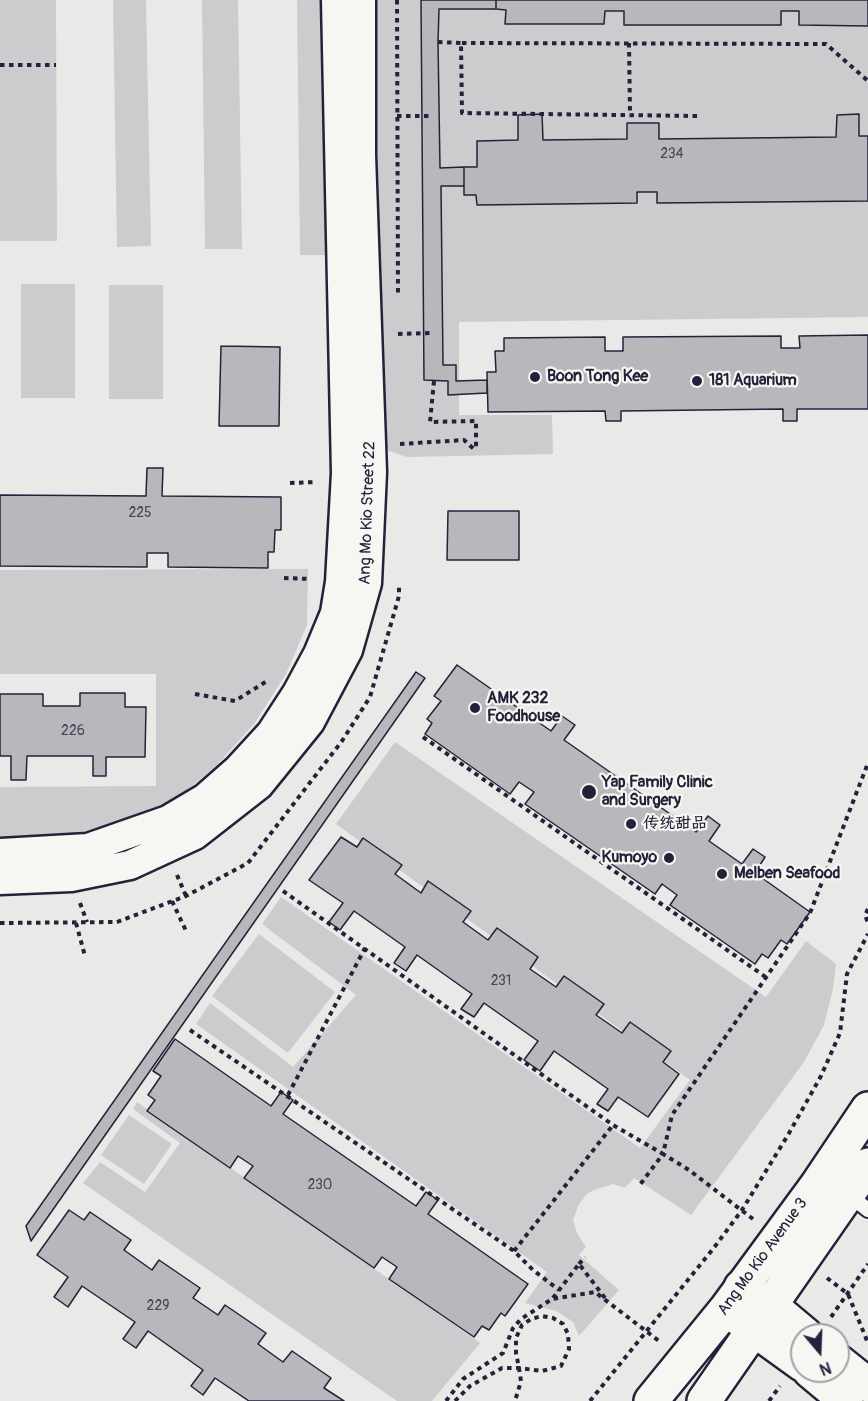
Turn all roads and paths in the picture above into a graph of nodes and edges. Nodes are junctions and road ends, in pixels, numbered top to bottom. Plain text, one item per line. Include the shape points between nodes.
1 (336, 0) edge
2 (361, 0) edge
3 (397, 0) edge
4 (438, 42) dead end
5 (461, 43) junction
6 (629, 43) junction
7 (56, 65) dead end
8 (0, 66) edge
9 (868, 81) edge
10 (630, 113) junction
11 (397, 116) junction
12 (430, 116) dead end
13 (697, 116) dead end
14 (398, 298) dead end
15 (398, 322) dead end
16 (433, 333) dead end
17 (398, 334) junction
18 (399, 345) dead end
19 (434, 381) dead end
20 (399, 433) dead end
21 (319, 482) dead end
22 (290, 483) dead end
23 (284, 578) dead end
24 (317, 579) dead end
25 (269, 680) dead end
26 (195, 694) dead end
27 (423, 737) dead end
28 (868, 763) edge
29 (0, 854) edge
30 (0, 880) edge
31 (283, 891) dead end
32 (172, 902) dead end
33 (868, 909) edge
34 (76, 922) dead end
35 (868, 923) edge
36 (187, 933) dead end
37 (868, 934) edge
38 (365, 948) junction
39 (85, 956) dead end
40 (767, 978) junction
41 (190, 1030) dead end
42 (288, 1095) junction
43 (868, 1109) edge
44 (613, 1125) junction
45 (663, 1154) junction
46 (868, 1165) edge
47 (639, 1186) dead end
48 (859, 1202) edge
49 (741, 1210) junction
50 (514, 1251) junction
51 (585, 1257) dead end
52 (579, 1264) junction
53 (868, 1264) edge
54 (559, 1290) junction
55 (734, 1298) junction
56 (552, 1299) junction
57 (608, 1301) junction
58 (761, 1317) junction
59 (517, 1322) junction
60 (522, 1325) junction
61 (790, 1329) edge
62 (645, 1330) junction
63 (868, 1343) edge
64 (790, 1350) edge
65 (519, 1368) junction
66 (850, 1371) edge
67 (824, 1383) edge
68 (868, 1385) edge
69 (455, 1388) junction
70 (461, 1393) junction
71 (446, 1401) edge
72 (455, 1401) edge
73 (515, 1401) edge
74 (590, 1401) edge
75 (651, 1401) edge
76 (704, 1401) edge
77 (846, 1401) edge

1 - 29 street, Ang Mo Kio Street 22 via 346,473 339,595 331,623 303,684 270,733 205,798 168,820 88,848
2 - 30 street, Ang Mo Kio Street 22 via 361,155 372,472 367,583 348,650 310,722 259,786 195,835 130,865 71,877
3 - 11 path
4 - 5 path
5 - 6 path
5 - 10 path via 462,113
6 - 9 path via 826,44
6 - 10 path
7 - 8 path
10 - 13 path
11 - 12 path
11 - 14 path
15 - 17 path
16 - 17 path
17 - 18 path
19 - 20 path via 430,423 476,422 476,451 464,440 400,444
21 - 22 path
23 - 24 path
25 - 26 path via 235,701
27 - 40 path
28 - 40 path via 810,913
31 - 38 path
32 - 36 path
33 - 35 path
34 - 39 path
37 - 49 path via 847,974 840,1033 821,1076
38 - 42 path
38 - 44 path
40 - 45 path via 672,1114
41 - 42 path
42 - 50 path
43 - 55 main road, Ang Mo Kio Avenue 3
44 - 45 path
44 - 50 path
45 - 47 path
45 - 49 path
46 - 48 main road, Ang Mo Kio Avenue 3
48 - 58 main road, Ang Mo Kio Avenue 3
49 - 62 path
50 - 54 path
51 - 52 path
52 - 54 path
52 - 57 path
53 - 63 path via 848,1294
54 - 56 path
55 - 58 main road
55 - 75 main road, Ang Mo Kio Avenue 3
56 - 57 path via 595,1292
56 - 59 path
57 - 62 path
58 - 61 main road
58 - 64 main road
58 - 76 main road, Ang Mo Kio Avenue 3
59 - 60 path
59 - 69 path via 502,1353
60 - 65 path via 516,1338
60 - 65 path via 542,1316 553,1318 563,1324 569,1349 556,1369
62 - 74 path
65 - 70 path via 491,1372
65 - 73 path via 521,1382
66 - 68 main road
67 - 77 main road
69 - 70 path
69 - 71 path
70 - 72 path

